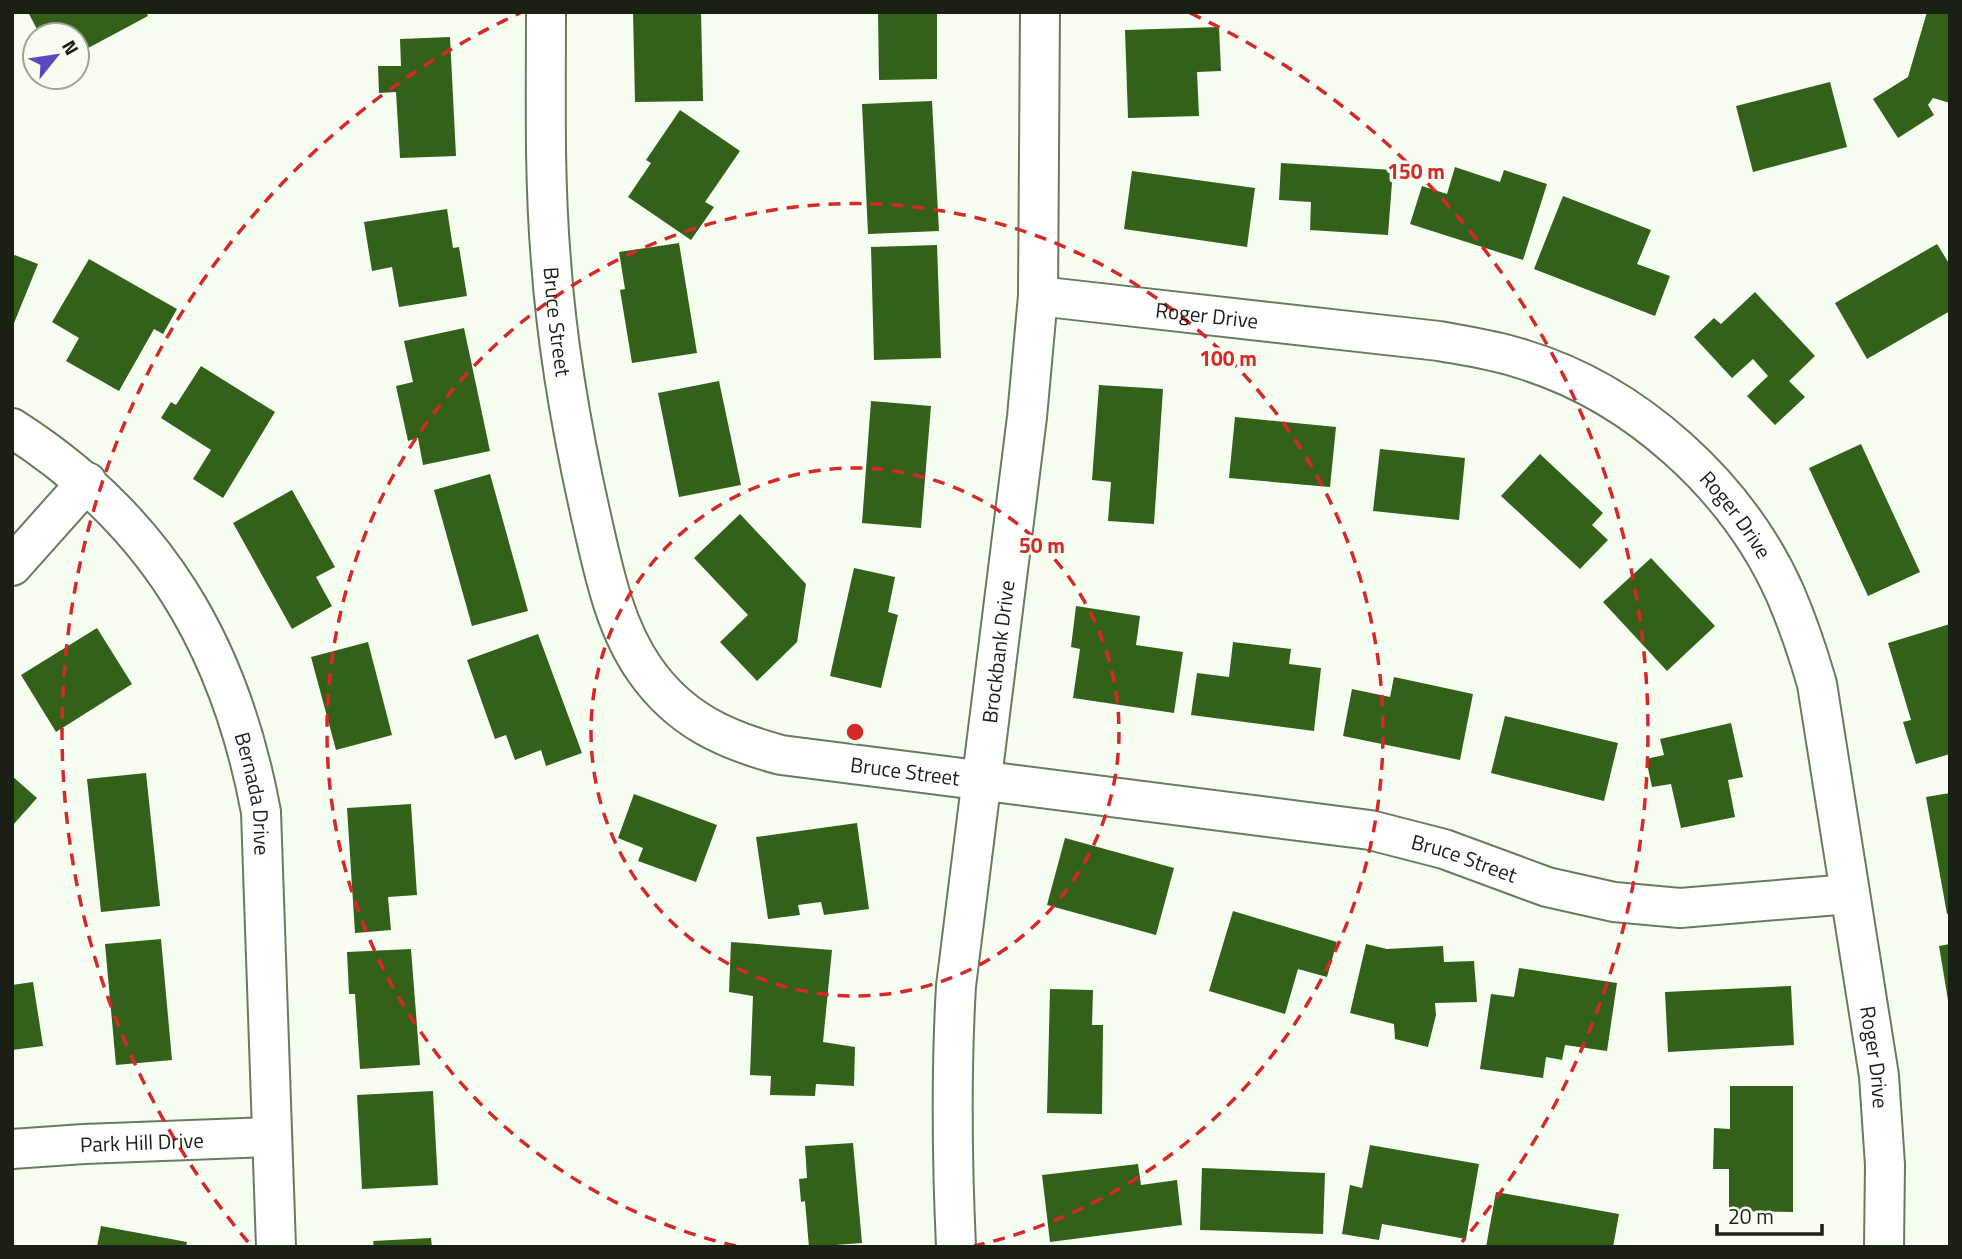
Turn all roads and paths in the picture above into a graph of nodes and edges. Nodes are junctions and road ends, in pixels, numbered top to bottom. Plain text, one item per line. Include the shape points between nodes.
1 (546, 12) edge
2 (1040, 12) edge
3 (1038, 296) junction
4 (12, 428) edge
5 (87, 482) junction
6 (12, 566) edge
7 (982, 780) junction
8 (1850, 894) junction
9 (272, 1137) junction
10 (12, 1149) edge
11 (276, 1247) edge
12 (957, 1247) edge
13 (1884, 1247) edge

1 - 7 street, Bruce Street via 547,193 557,328 579,462 607,583 633,650 645,671 680,709 725,737 781,755
2 - 3 street, Brockbank Drive
3 - 7 street, Brockbank Drive
3 - 8 street, Roger Drive via 1483,348 1562,374 1632,413 1700,470 1732,507 1784,591 1817,684
4 - 5 street, Bernada Drive
5 - 6 street
5 - 9 street, Bernada Drive via 137,536 206,636 245,740 261,812
7 - 8 street, Bruce Street via 1370,830 1444,849 1547,887 1614,902 1680,908
7 - 12 street, Brockbank Drive via 952,1054
8 - 13 street, Roger Drive via 1880,1087
9 - 10 street, Park Hill Drive
9 - 11 street, Bernada Drive

